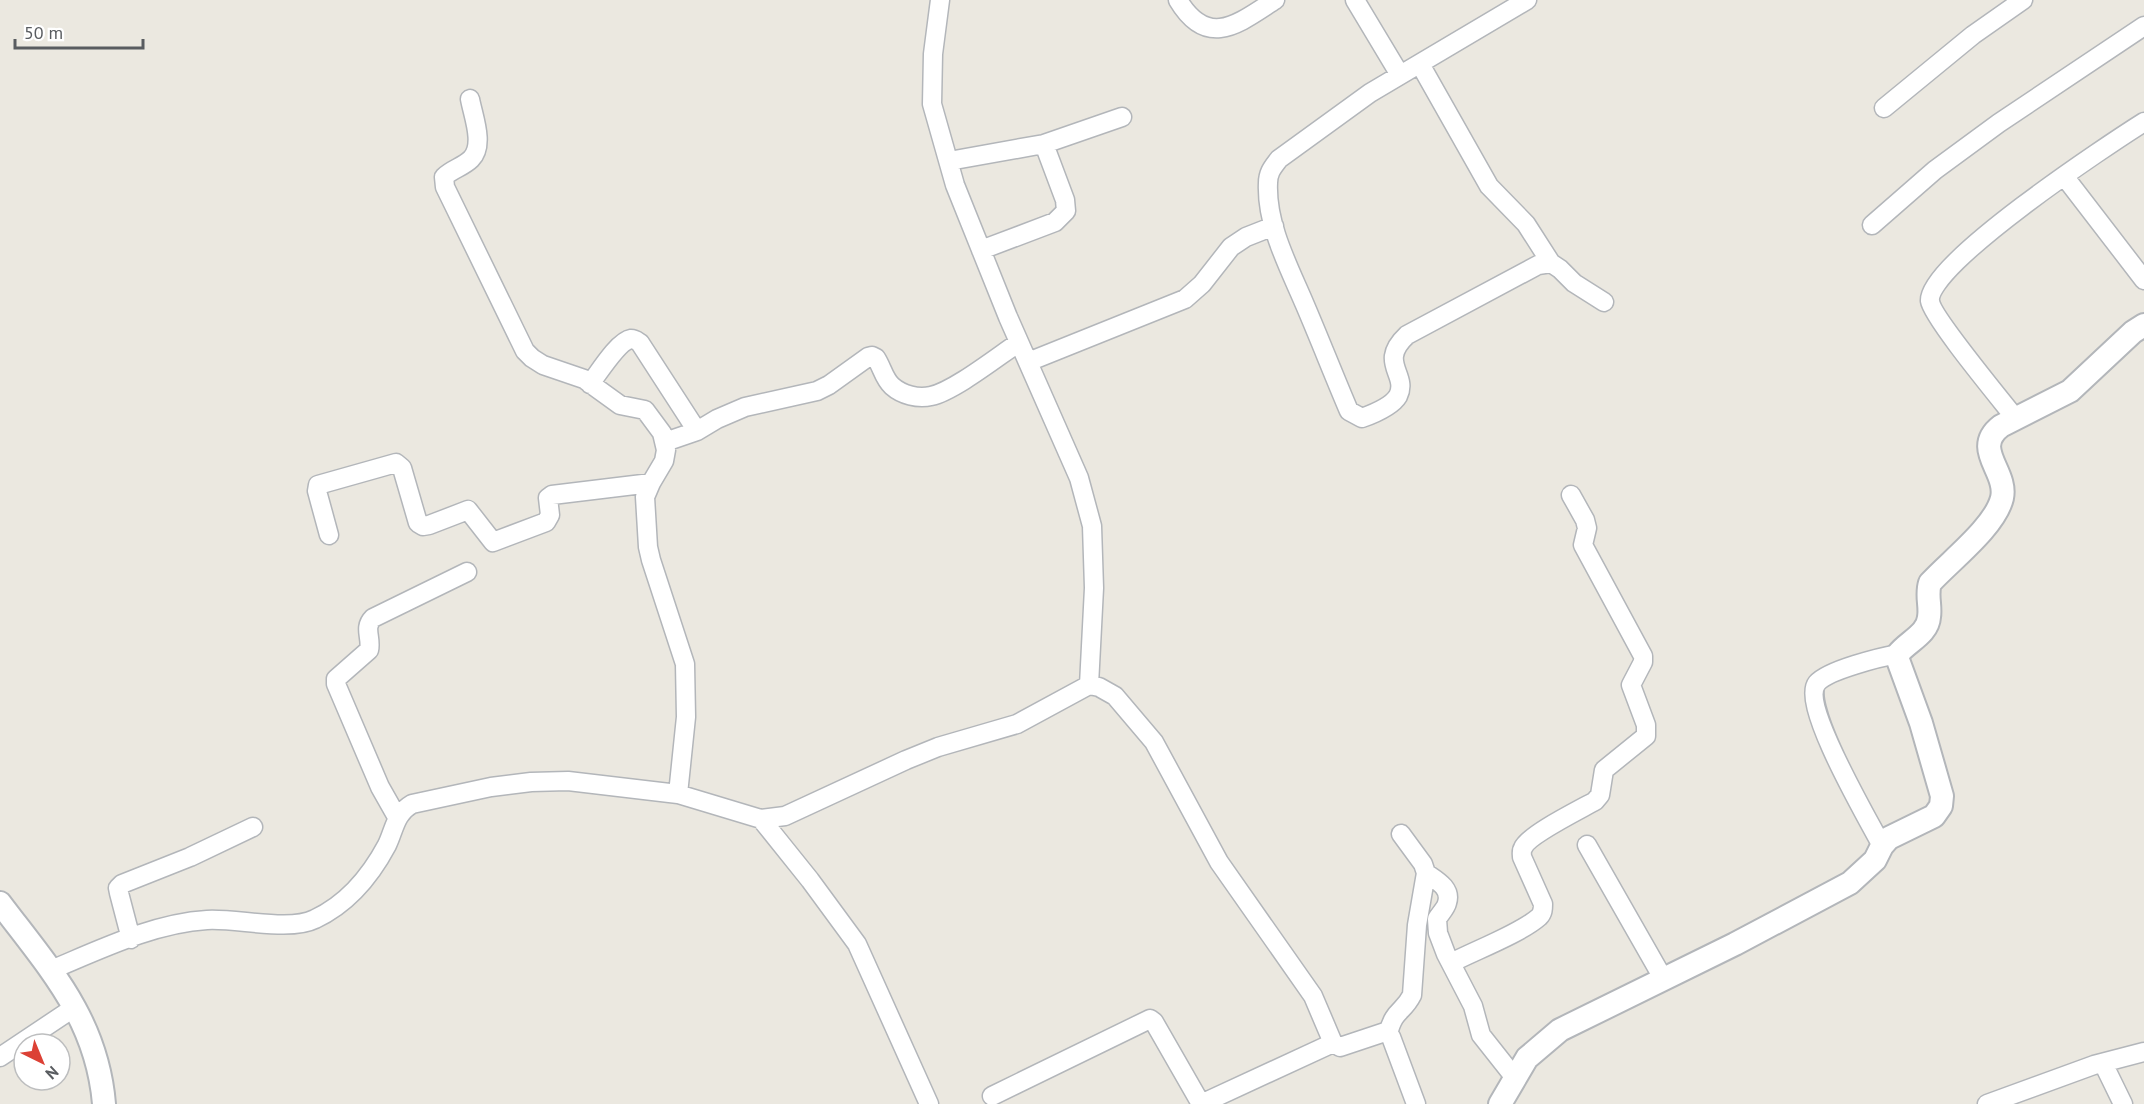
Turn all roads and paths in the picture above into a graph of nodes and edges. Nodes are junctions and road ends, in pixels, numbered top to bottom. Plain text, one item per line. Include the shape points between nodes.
1 (940, 0) edge
2 (1178, 0) edge
3 (1275, 0) edge
4 (1355, 0) edge
5 (1527, 0) edge
6 (2013, 3) edge
7 (2144, 26) edge
8 (1420, 64) junction
9 (1400, 75) junction
10 (470, 99) dead end
11 (1884, 108) dead end
12 (1122, 117) dead end
13 (2144, 122) edge
14 (1044, 144) junction
15 (949, 161) junction
16 (2064, 176) junction
17 (1872, 225) dead end
18 (1274, 226) junction
19 (981, 250) junction
20 (1551, 263) junction
21 (2144, 280) edge
22 (1604, 302) dead end
23 (2144, 325) edge
24 (1018, 343) junction
25 (1028, 362) junction
26 (590, 384) junction
27 (2016, 419) junction
28 (697, 432) junction
29 (665, 442) junction
30 (651, 483) junction
31 (1571, 495) dead end
32 (329, 535) dead end
33 (468, 572) dead end
34 (1898, 654) junction
35 (1089, 685) junction
36 (678, 794) junction
37 (397, 817) junction
38 (761, 819) junction
39 (253, 827) dead end
40 (1401, 834) dead end
41 (1587, 845) dead end
42 (1882, 846) junction
43 (1426, 873) junction
44 (0, 903) edge
45 (131, 939) junction
46 (1450, 963) junction
47 (51, 970) junction
48 (1664, 980) junction
49 (75, 1007) junction
50 (1388, 1034) junction
51 (1333, 1043) junction
52 (2144, 1052) edge
53 (0, 1057) edge
54 (2103, 1063) junction
55 (1515, 1078) junction
56 (992, 1096) dead end
57 (105, 1104) edge
58 (928, 1104) edge
59 (1416, 1104) edge
60 (1500, 1104) edge
61 (1987, 1104) edge
62 (2123, 1104) edge

1 - 15 street via 932,104
2 - 3 street via 1185,12 1203,25 1217,28 1230,27
4 - 9 street
5 - 8 street
6 - 11 street
7 - 17 street via 1999,123 1935,170
8 - 9 street
8 - 20 street via 1489,186 1526,224
9 - 18 street via 1279,159 1270,170 1268,183
10 - 26 street via 478,143 476,153 444,177 445,187 525,351 543,365 576,375
12 - 14 street
13 - 16 street
14 - 15 street
14 - 19 street via 1066,211 1055,222
15 - 19 street
16 - 21 street
16 - 27 street via 1975,243 1930,292 1930,303 1947,329
18 - 20 street via 1349,411 1362,418 1398,395 1392,355 1407,335 1538,265
18 - 25 street via 1231,247 1185,299
19 - 24 street
20 - 22 street
23 - 27 street via 2070,391
24 - 25 street
24 - 28 street via 934,395 900,392 888,382 872,356 817,392 745,407
25 - 35 street via 1079,478 1092,525 1094,588
26 - 28 street via 609,358 635,339
26 - 29 street via 620,405 645,410
27 - 34 street via 1992,433 1989,441 2001,482 2001,501 1977,537 1930,584 1927,626
28 - 29 street
29 - 30 street via 664,461
30 - 32 street via 552,495 548,498 550,515 546,522 493,542 468,510 429,525 418,523 402,468 396,463 318,485
30 - 36 street via 645,496 651,560 685,664 686,717
31 - 46 street via 1587,528 1583,545 1643,656 1631,685 1646,725 1646,736 1604,770 1600,795 1595,801 1526,842 1522,857 1543,904 1540,916
33 - 37 street via 368,622 369,650 336,679 380,787
34 - 42 street via 1942,796 1934,816 1902,830
34 - 42 street via 1825,677 1813,690 1837,761
35 - 38 street via 1017,724 938,747 785,816
35 - 51 street via 1115,696 1154,742 1219,862 1313,996
36 - 37 street via 568,781 531,782 412,804
36 - 38 street
37 - 45 street via 387,844 359,886 313,921 285,925 206,920
38 - 58 street via 856,944
39 - 45 street via 122,884 118,888
40 - 43 street
41 - 48 street
42 - 48 street via 1875,860 1850,883
43 - 46 street via 1445,887 1448,895 1437,919 1438,933
43 - 50 street via 1417,925 1412,995 1391,1020
44 - 47 street
45 - 47 street
46 - 55 street via 1473,1006 1482,1035
47 - 49 street
48 - 55 street via 1560,1030 1527,1058
49 - 53 street
49 - 57 street via 94,1047
50 - 51 street via 1340,1047
50 - 59 street
51 - 56 street via 1201,1104 1150,1019
52 - 54 street
54 - 61 street
54 - 62 street
55 - 60 street

